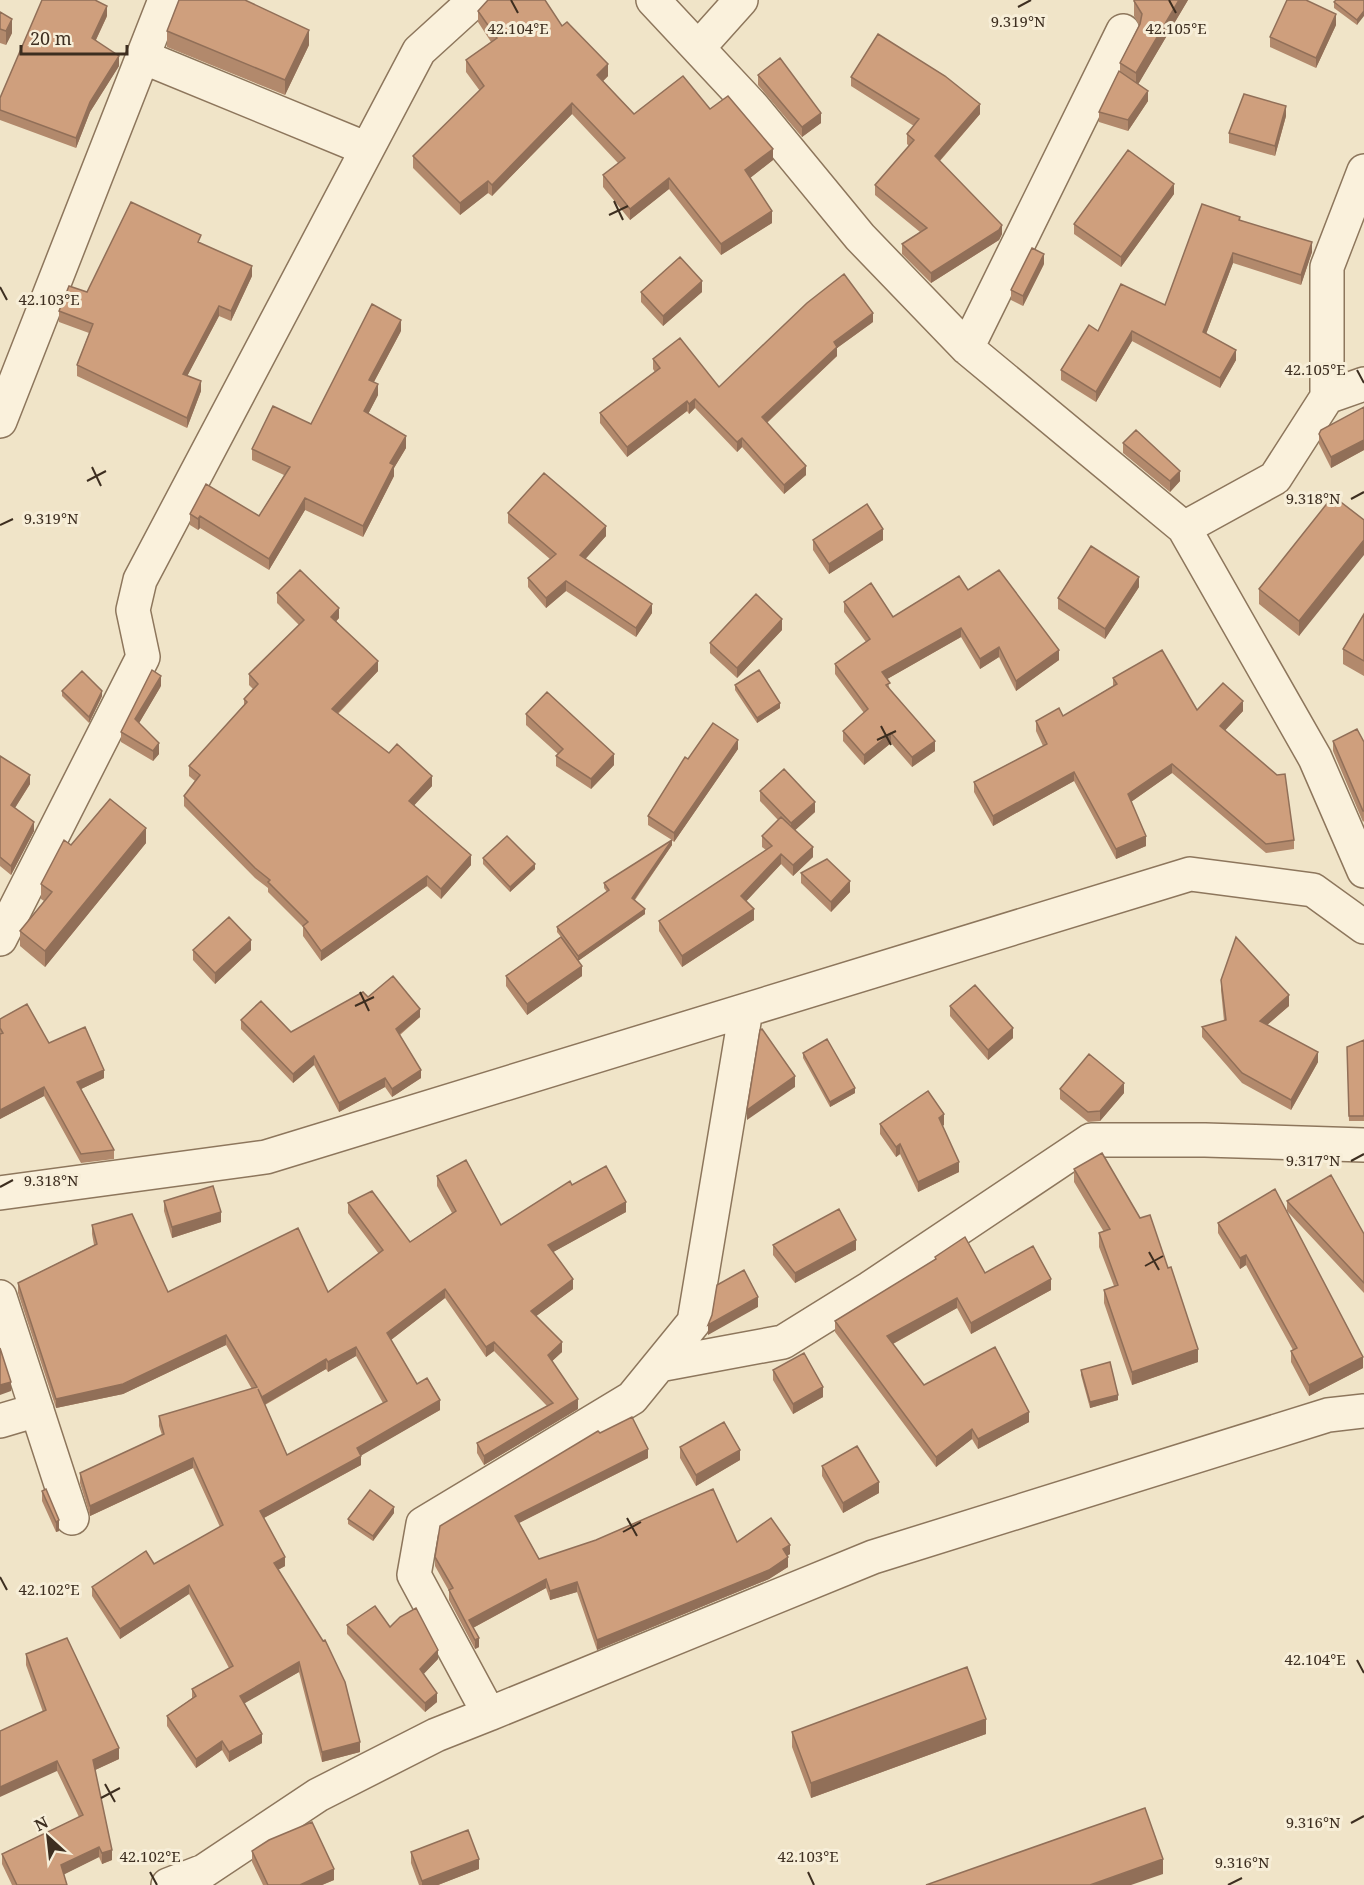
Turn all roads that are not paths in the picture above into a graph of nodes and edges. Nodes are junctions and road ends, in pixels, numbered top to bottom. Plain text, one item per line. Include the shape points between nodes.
1 (165, 0) edge
2 (475, 0) edge
3 (653, 0) edge
4 (741, 0) edge
5 (1124, 31) dead end
6 (698, 48) junction
7 (143, 57) junction
8 (367, 149) junction
9 (1364, 171) edge
10 (967, 348) junction
11 (1364, 384) edge
12 (1327, 397) junction
13 (0, 421) edge
14 (1184, 528) junction
15 (1364, 871) edge
16 (1364, 927) edge
17 (0, 939) edge
18 (746, 1010) junction
19 (1364, 1145) edge
20 (0, 1193) edge
21 (0, 1297) edge
22 (659, 1365) junction
23 (37, 1410) junction
24 (1364, 1411) edge
25 (0, 1420) edge
26 (72, 1518) dead end
27 (489, 1714) junction
28 (168, 1885) edge

1 - 7 street
2 - 8 street via 419,51
3 - 6 street
4 - 6 street
5 - 10 street
6 - 10 street via 753,107 860,237
7 - 8 street
7 - 13 street
8 - 17 street via 140,580 133,610 143,657
9 - 12 street via 1327,267
10 - 14 street
11 - 12 street
12 - 14 street via 1275,478
14 - 15 street via 1315,758
16 - 18 street via 1313,890 1190,874
18 - 20 street via 266,1157
18 - 22 street via 694,1322
19 - 22 street via 1091,1140 783,1342
21 - 23 street
22 - 27 street via 632,1398 423,1524 414,1575
23 - 25 street
23 - 26 street
24 - 27 street via 1328,1414 873,1557
27 - 28 street via 436,1735 318,1795 204,1871

